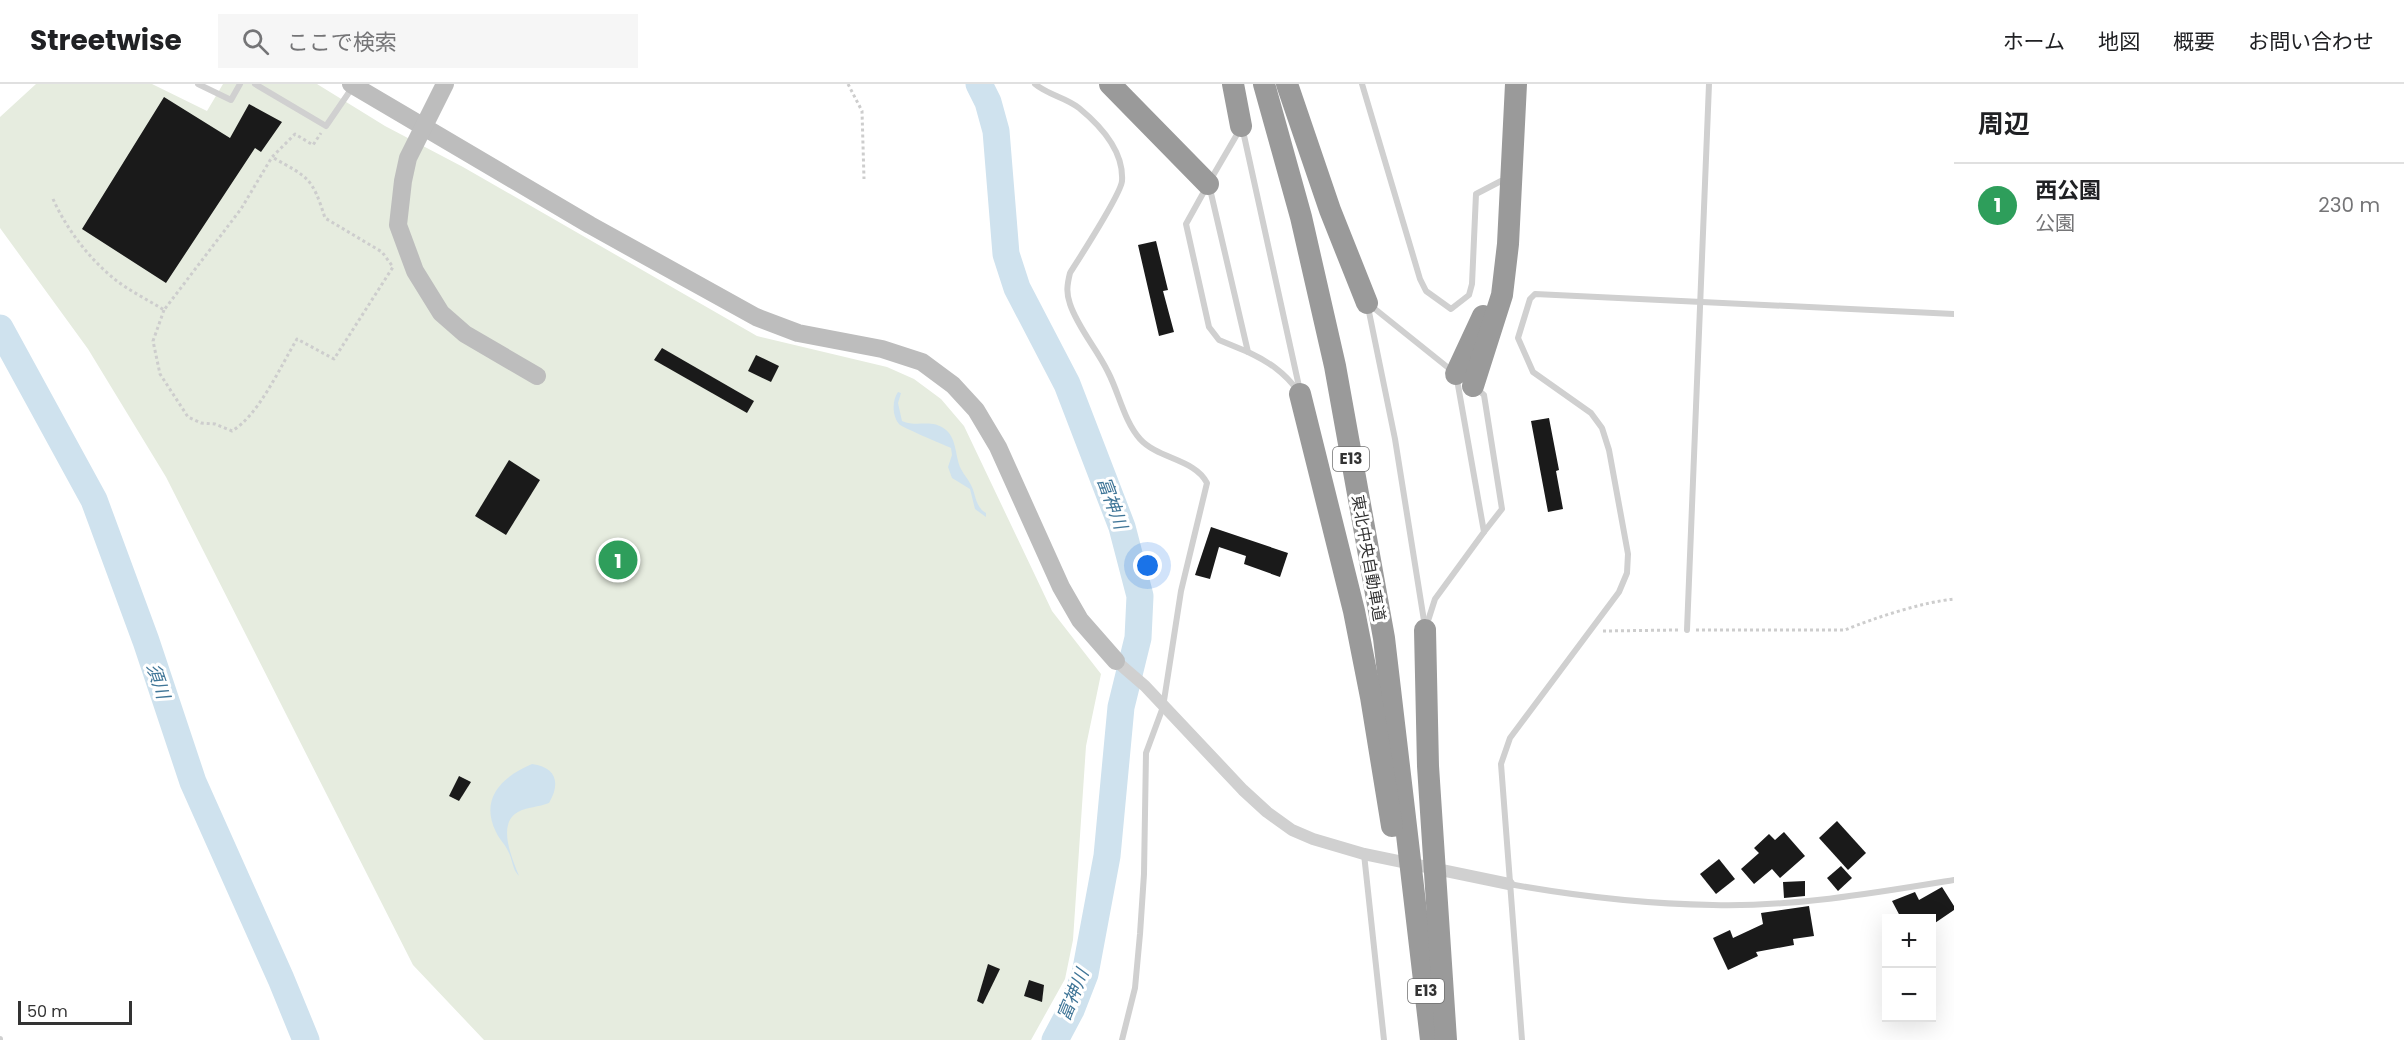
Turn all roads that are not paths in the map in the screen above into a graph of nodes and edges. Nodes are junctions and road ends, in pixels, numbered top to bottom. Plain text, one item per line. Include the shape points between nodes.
1 (198, 84) edge
2 (240, 84) edge
3 (255, 84) edge
4 (445, 84) edge
5 (1035, 84) edge
6 (1110, 84) edge
7 (1125, 84) edge
8 (1233, 84) edge
9 (1264, 84) edge
10 (1287, 84) edge
11 (1362, 84) edge
12 (1506, 84) edge
13 (1516, 84) edge
14 (1709, 84) edge
15 (353, 85) edge
16 (1241, 126) junction
17 (423, 127) junction
18 (1212, 178) junction
19 (1501, 181) junction
20 (1702, 302) junction
21 (1367, 303) junction
22 (1954, 314) edge
23 (1248, 352) junction
24 (537, 376) dead end
25 (1464, 380) junction
26 (1300, 394) junction
27 (1484, 532) junction
28 (1425, 630) junction
29 (1687, 630) road end
30 (1116, 661) joint
31 (1162, 707) junction
32 (1401, 839) junction
33 (1364, 854) junction
34 (1954, 880) edge
35 (1509, 884) junction
36 (1122, 1040) edge
37 (1384, 1040) edge
38 (1430, 1040) edge
39 (1446, 1040) edge
40 (1522, 1040) edge

1 - 2 lane via 231,100
3 - 15 lane via 326,126
4 - 17 street
5 - 31 lane via 1078,107 1107,135 1119,156 1122,182 1070,273 1066,289 1070,306 1108,372 1140,440 1202,472 1208,483 1181,591
6 - 18 highway
7 - 18 highway
8 - 16 highway
9 - 32 highway, 東北中央自動車道 / E13 via 1301,217 1335,366 1384,638
10 - 21 highway
11 - 19 lane via 1420,279 1426,291 1451,309 1469,295 1472,284 1476,194
12 - 19 highway
13 - 25 highway via 1502,295
14 - 20 lane
15 - 17 street
16 - 18 lane
16 - 26 lane
17 - 24 street via 408,158 398,225 415,271 441,313 465,334
17 - 30 street via 756,317 798,333 882,349 922,362 953,385 976,411 998,447 1061,587 1080,620
18 - 23 lane
18 - 23 lane via 1186,224 1209,327 1219,340
19 - 25 highway via 1491,298
20 - 22 lane
20 - 29 lane
20 - 35 lane via 1535,294 1530,300 1518,338 1533,372 1591,413 1602,428 1628,554 1627,573 1619,592 1510,738 1501,764
21 - 25 lane
21 - 28 lane via 1395,439
23 - 26 lane via 1286,375
25 - 27 lane
25 - 27 lane via 1484,394 1502,509
26 - 32 highway via 1354,611
27 - 28 lane via 1435,599
28 - 39 highway via 1428,766
30 - 31 street
31 - 33 street via 1267,812 1302,834
31 - 36 lane via 1146,753 1139,945 1135,988
32 - 38 highway, 東北中央自動車道 / E13
33 - 35 street
33 - 37 lane
34 - 35 lane via 1825,898 1715,905 1583,895
35 - 40 lane

